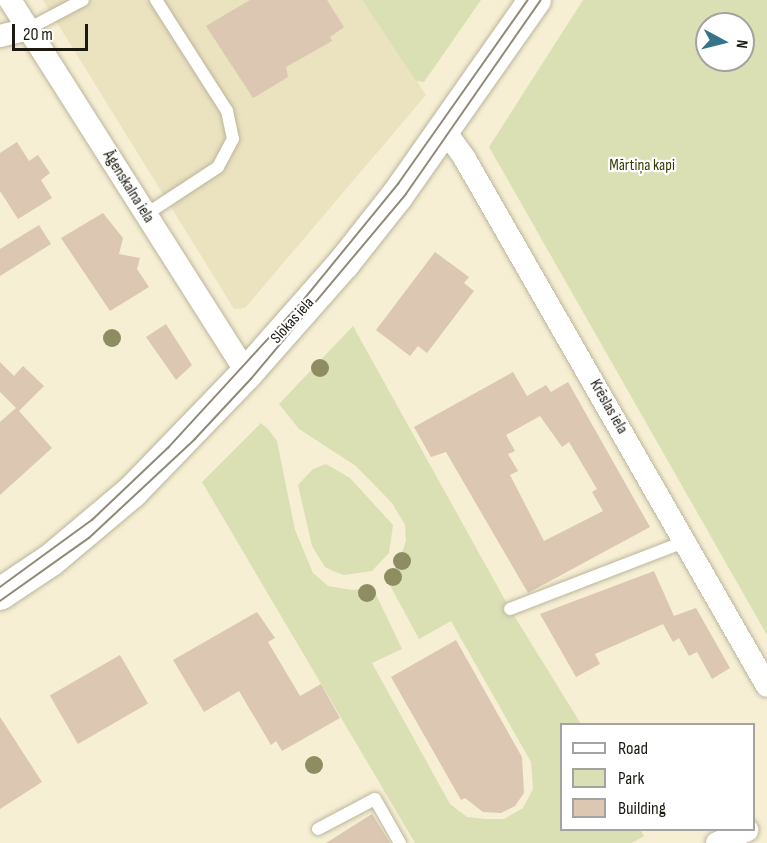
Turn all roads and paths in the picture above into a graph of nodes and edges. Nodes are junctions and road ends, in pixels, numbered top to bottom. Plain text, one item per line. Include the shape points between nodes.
1 (10, 0) edge
2 (82, 0) edge
3 (156, 0) edge
4 (535, 0) edge
5 (28, 29) junction
6 (0, 36) edge
7 (445, 131) junction
8 (145, 215) junction
9 (247, 373) junction
10 (686, 541) junction
11 (0, 594) edge
12 (510, 609) dead end
13 (767, 686) edge
14 (318, 829) dead end
15 (745, 831) edge
16 (400, 843) edge
17 (717, 843) edge

1 - 5 street, Āgenskalna iela
2 - 5 lane
3 - 8 lane via 228,111 233,139 218,167
4 - 7 main road, Slokas iela
5 - 6 street
5 - 8 street, Āgenskalna iela
7 - 9 main road, Slokas iela via 344,263
7 - 10 street, Krēslas iela
8 - 9 street, Āgenskalna iela
9 - 11 main road, Slokas iela via 132,492 51,560
10 - 12 lane
10 - 13 street, Krēslas iela
14 - 16 lane via 375,799
15 - 17 street

